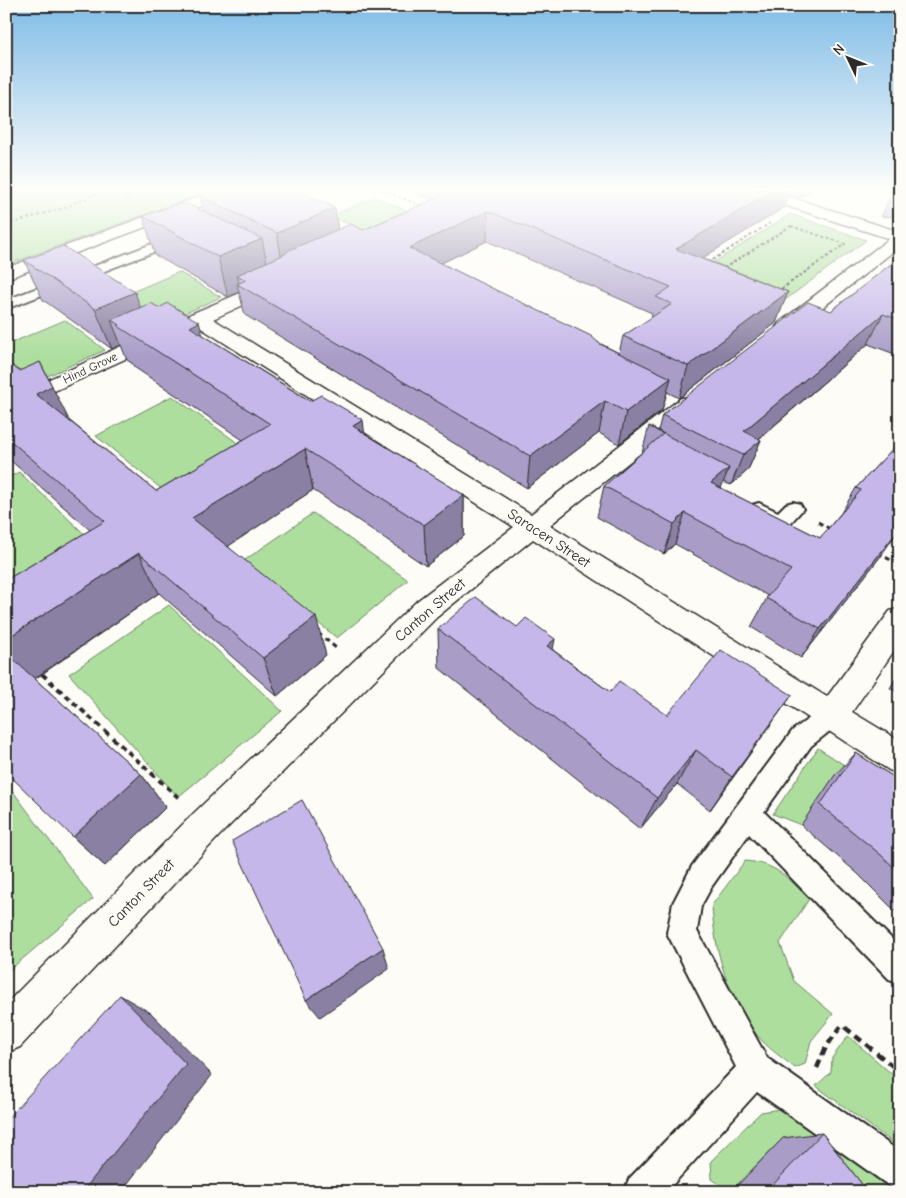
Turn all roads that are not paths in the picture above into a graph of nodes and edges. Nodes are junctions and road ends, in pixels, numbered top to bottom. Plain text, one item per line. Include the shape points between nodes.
1 (82, 246) edge
2 (157, 246) edge
3 (889, 246) edge
4 (6, 274) edge
5 (276, 275) edge
6 (6, 305) edge
7 (198, 318) junction
8 (769, 341) edge
9 (710, 386) edge
10 (6, 407) edge
11 (746, 504) edge
12 (793, 509) road end
13 (532, 527) junction
14 (900, 619) edge
15 (831, 716) junction
16 (900, 759) edge
17 (747, 813) junction
18 (900, 968) edge
19 (6, 1033) edge
20 (754, 1070) junction
21 (900, 1173) edge
22 (642, 1192) edge

1 - 4 street
2 - 6 lane
3 - 8 street
5 - 7 street, Hind Grove
7 - 10 street, Hind Grove
7 - 13 street, Saracen Street
9 - 13 street, Canton Street via 672,405 644,449
11 - 12 lane via 780,522
13 - 15 street, Saracen Street
13 - 19 street, Canton Street via 427,609 363,670 207,824
14 - 15 street
15 - 16 street, Saracen Street
15 - 17 lane via 802,738
17 - 18 lane
17 - 20 lane via 687,903 682,933
20 - 21 lane
20 - 22 lane

